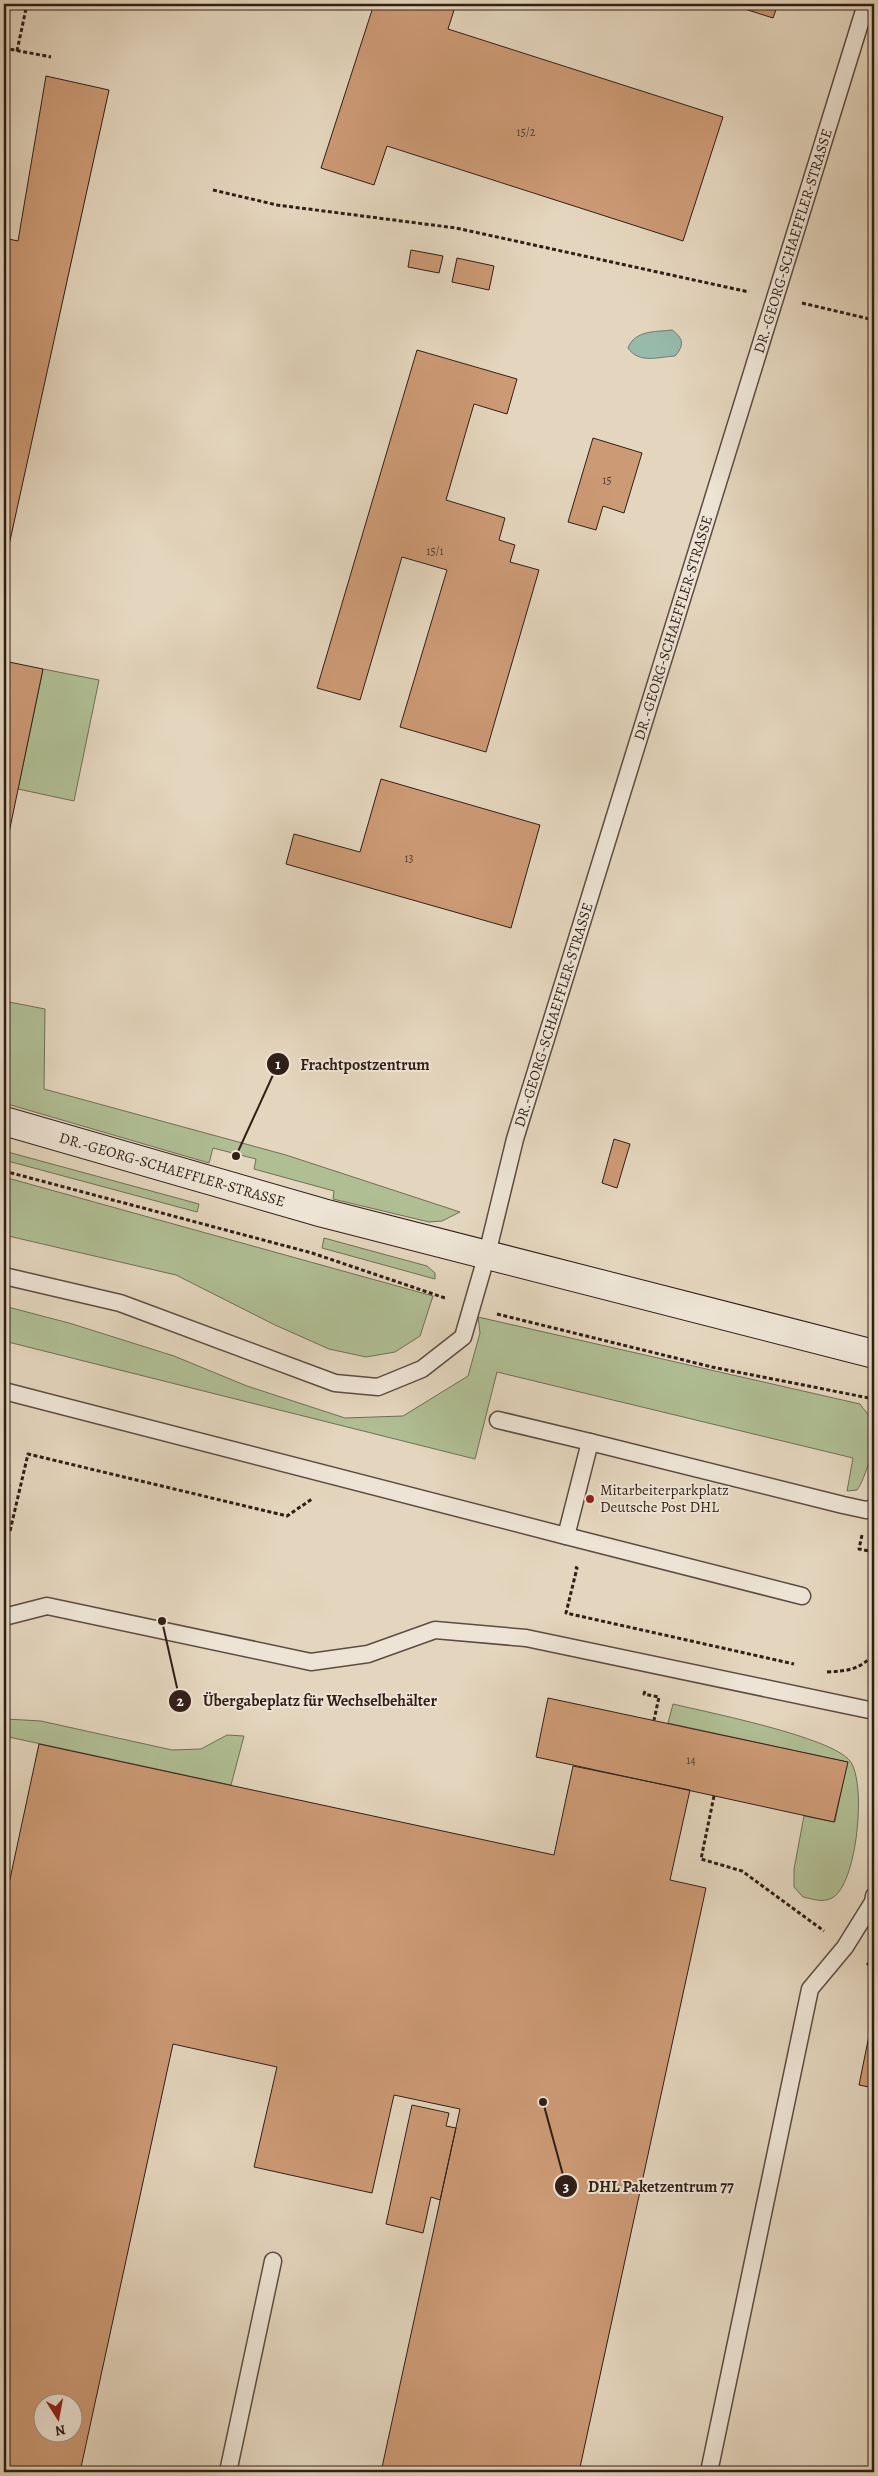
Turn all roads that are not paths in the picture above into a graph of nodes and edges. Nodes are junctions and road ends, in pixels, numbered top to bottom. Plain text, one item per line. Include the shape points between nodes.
1 (866, 4) edge
2 (4, 1121) edge
3 (487, 1254) junction
4 (4, 1276) edge
5 (874, 1354) edge
6 (4, 1391) edge
7 (498, 1420) dead end
8 (590, 1442) junction
9 (874, 1508) edge
10 (566, 1536) junction
11 (802, 1596) dead end
12 (4, 1617) edge
13 (874, 1711) edge
14 (874, 1896) edge
15 (273, 2261) dead end
16 (228, 2472) edge
17 (709, 2472) edge

1 - 3 lane, DR.-GEORG-SCHAEFFLER-STRASSE via 515,1139
2 - 3 main road, DR.-GEORG-SCHAEFFLER-STRASSE via 323,1213
3 - 4 lane via 463,1337 422,1369 378,1387 335,1383 120,1303
3 - 5 main road, DR.-GEORG-SCHAEFFLER-STRASSE
6 - 10 lane
7 - 8 lane
8 - 9 lane via 844,1505 866,1510
8 - 10 lane
10 - 11 lane
12 - 13 lane via 47,1606 311,1662 368,1654 435,1630 526,1638
14 - 17 lane via 845,1947 810,1989
15 - 16 lane

